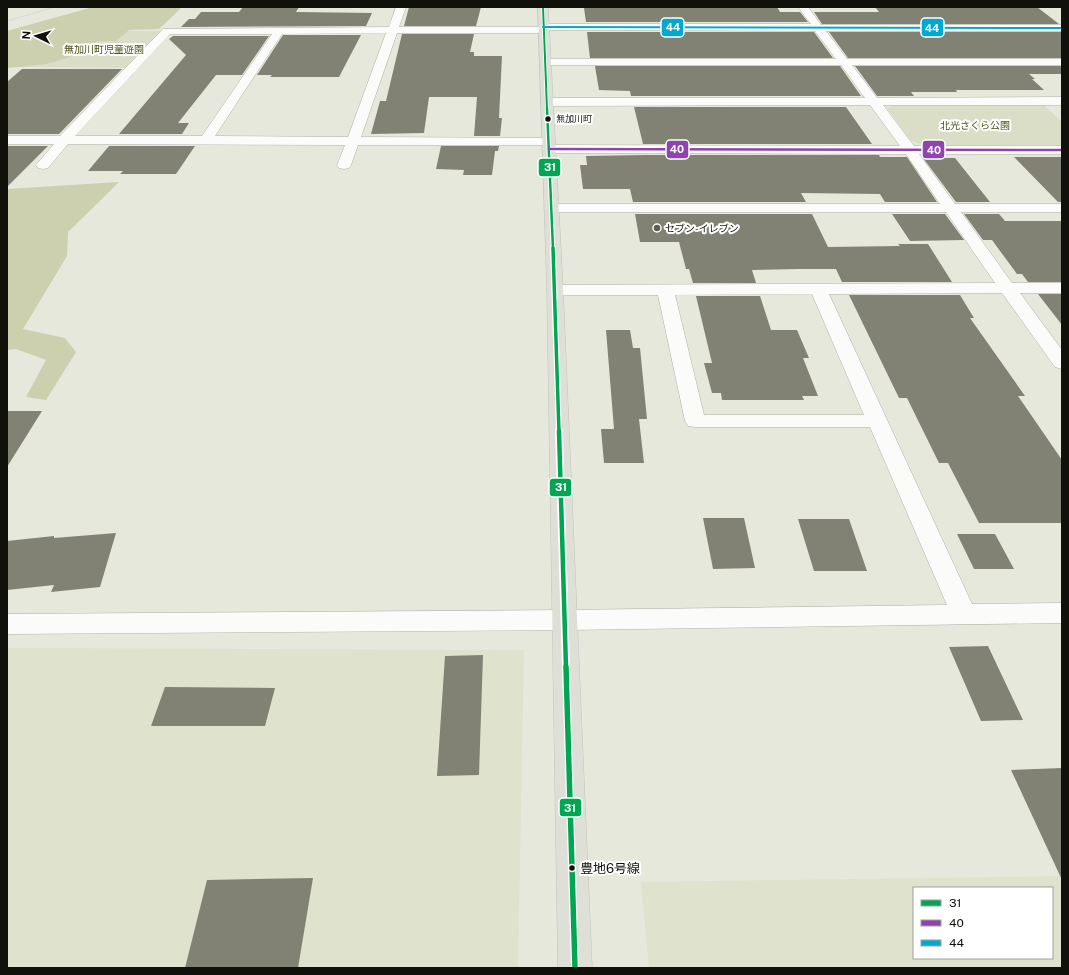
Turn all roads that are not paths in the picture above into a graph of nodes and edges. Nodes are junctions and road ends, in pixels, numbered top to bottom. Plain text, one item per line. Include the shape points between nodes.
1 (401, 7) edge
2 (803, 7) edge
3 (543, 21) edge
4 (818, 28) junction
5 (1062, 28) edge
6 (278, 32) junction
7 (392, 32) junction
8 (545, 62) junction
9 (843, 62) junction
10 (1062, 62) edge
11 (872, 101) junction
12 (1062, 101) edge
13 (547, 102) junction
14 (7, 140) edge
15 (64, 140) junction
16 (206, 140) junction
17 (353, 141) junction
18 (548, 145) junction
19 (910, 150) junction
20 (1062, 150) edge
21 (43, 165) dead end
22 (344, 165) dead end
23 (551, 208) junction
24 (950, 208) junction
25 (1062, 208) edge
26 (1007, 288) junction
27 (1062, 288) edge
28 (818, 289) junction
29 (555, 290) junction
30 (664, 290) junction
31 (1062, 363) edge
32 (876, 421) junction
33 (1062, 613) edge
34 (964, 614) junction
35 (564, 620) junction
36 (7, 624) edge
37 (575, 968) edge

1 - 7 street
2 - 4 street
3 - 4 street
3 - 7 street
3 - 8 main road
4 - 5 street
4 - 9 street
6 - 7 street
6 - 15 street via 167,31
6 - 16 street
7 - 17 street
8 - 9 street
8 - 13 main road
9 - 10 street
9 - 11 street
11 - 12 street
11 - 13 street
11 - 19 street
13 - 18 main road
14 - 15 street
15 - 16 street
15 - 21 street
16 - 17 street
17 - 18 street
17 - 22 street
18 - 19 street
18 - 23 main road
19 - 20 street
19 - 24 street
23 - 24 street
23 - 29 main road
24 - 25 street
24 - 26 street
26 - 27 street
26 - 28 street
26 - 31 street
28 - 30 street
28 - 32 street
29 - 30 street
29 - 35 main road
30 - 32 street via 695,421
32 - 34 street
33 - 34 street
34 - 35 street
35 - 36 street
35 - 37 main road

